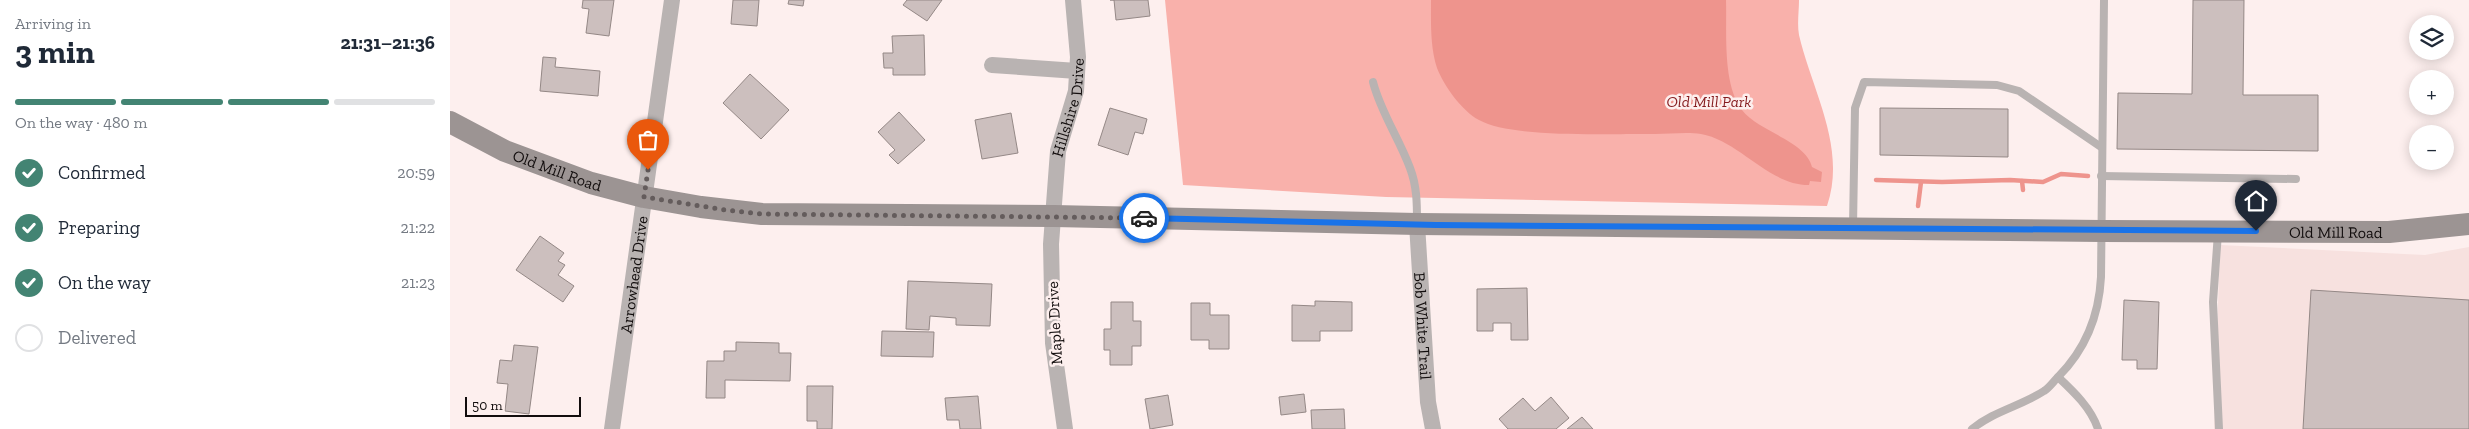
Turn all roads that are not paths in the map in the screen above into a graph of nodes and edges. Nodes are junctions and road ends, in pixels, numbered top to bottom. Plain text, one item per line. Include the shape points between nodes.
1 (672, 0) edge
2 (1074, 0) edge
3 (2104, 0) edge
4 (992, 65) dead end
5 (1077, 72) junction
6 (1372, 82) dead end
7 (450, 122) edge
8 (2101, 147) junction
9 (2101, 176) junction
10 (2296, 178) dead end
11 (644, 197) junction
12 (1054, 216) junction
13 (1417, 224) junction
14 (2469, 224) edge
15 (1854, 229) junction
16 (2102, 231) junction
17 (2218, 231) junction
18 (2058, 376) junction
19 (612, 429) edge
20 (1065, 429) edge
21 (1432, 429) edge
22 (1972, 429) edge
23 (2098, 429) edge
24 (2219, 429) edge

1 - 11 street, Arrowhead Drive
2 - 5 street, Hillshire Drive
3 - 8 lane
4 - 5 street
5 - 12 street, Hillshire Drive via 1076,91 1058,151
6 - 13 lane via 1411,169
7 - 11 street, Old Mill Road via 505,151 548,168
8 - 9 lane
8 - 15 lane via 2018,91 1997,85 1864,82 1855,108
9 - 10 lane
9 - 16 lane
11 - 12 street, Old Mill Road via 762,214
11 - 19 street, Arrowhead Drive
12 - 13 street, Old Mill Road
12 - 20 street, Maple Drive via 1051,244 1053,343
13 - 15 street, Old Mill Road
13 - 21 street, Bob White Trail
14 - 17 street, Old Mill Road via 2390,232
15 - 16 street, Old Mill Road
16 - 17 street, Old Mill Road
16 - 18 lane via 2101,290 2093,324 2074,361
17 - 24 lane via 2213,302
18 - 22 lane via 2045,390 1987,417
18 - 23 lane via 2090,412

